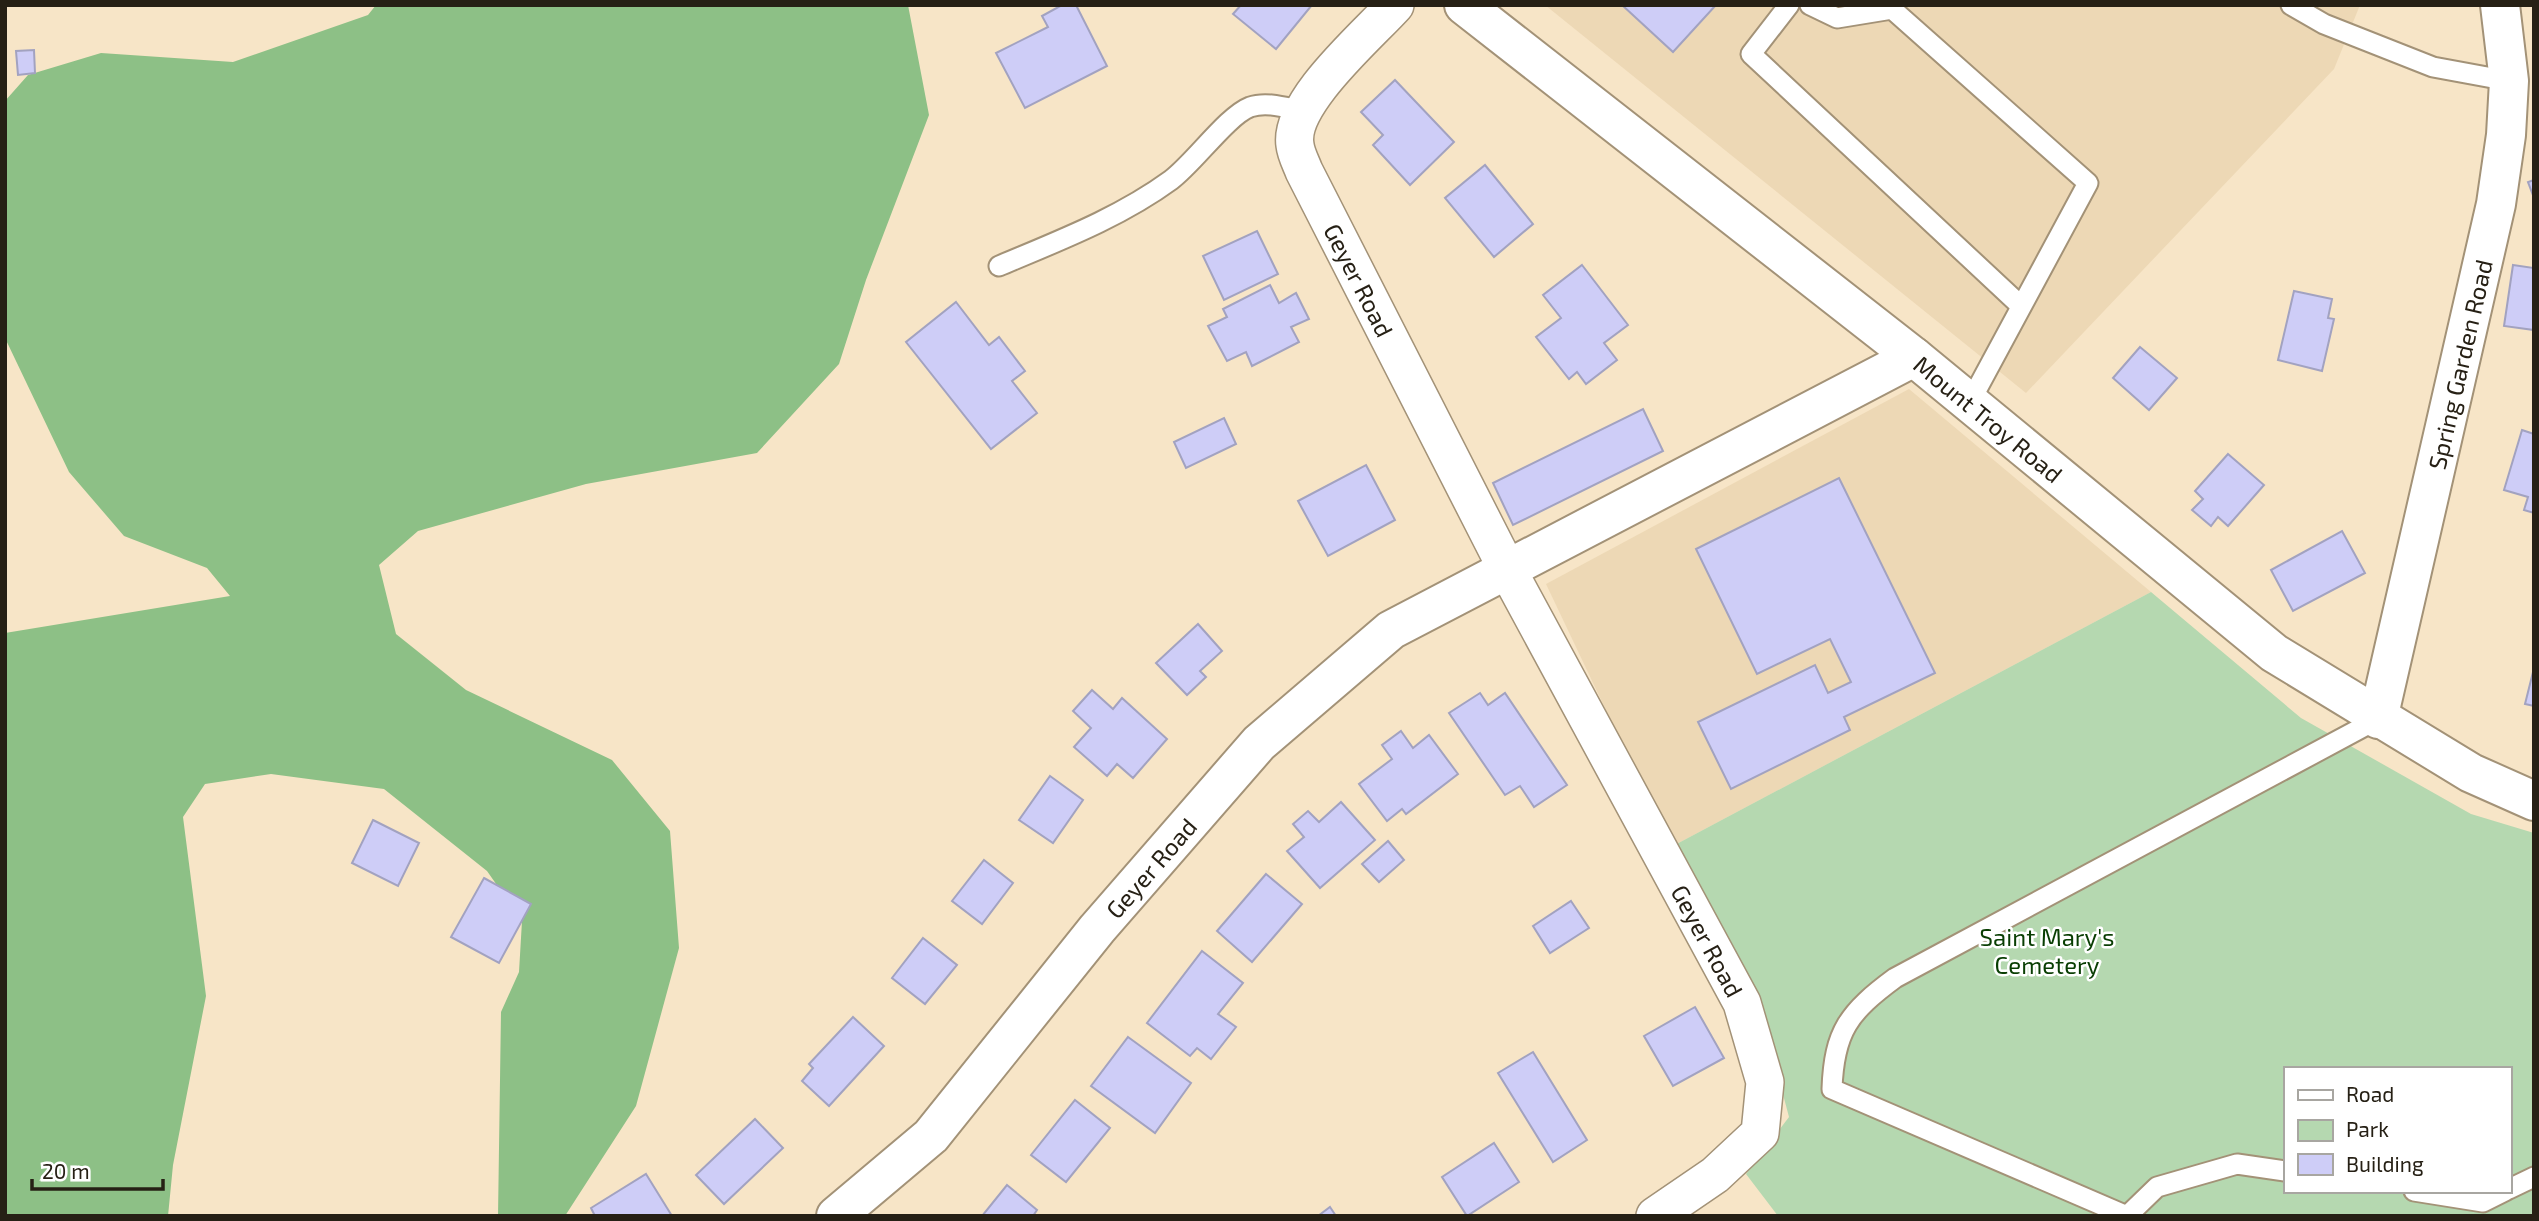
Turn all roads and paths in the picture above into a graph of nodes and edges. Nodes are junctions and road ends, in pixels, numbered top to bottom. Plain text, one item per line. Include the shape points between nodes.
1 (1395, 5) edge
2 (1464, 5) edge
3 (1789, 5) edge
4 (1810, 5) edge
5 (2291, 5) edge
6 (2500, 5) edge
7 (2509, 81) junction
8 (1303, 111) junction
9 (999, 267) dead end
10 (2021, 306) junction
11 (1914, 357) junction
12 (1970, 402) junction
13 (1507, 569) junction
14 (2378, 719) junction
15 (2534, 800) edge
16 (2284, 1171) edge
17 (2534, 1177) edge
18 (2511, 1188) edge
19 (2427, 1193) edge
20 (2501, 1193) edge
21 (836, 1216) edge
22 (1655, 1216) edge

1 - 8 street, Geyer Road via 1308,99
2 - 11 street, Mount Troy Road
3 - 10 lane via 1751,54
4 - 10 lane via 1837,18 1892,9 2088,183
5 - 7 lane via 2324,24 2433,67
6 - 7 street, Spring Garden Road
7 - 14 street, Spring Garden Road via 2496,204
8 - 9 lane via 1249,107 1172,179 1138,201
8 - 13 street, Geyer Road via 1295,144 1304,171
10 - 12 lane
11 - 12 street, Mount Troy Road
11 - 13 street, Geyer Road
12 - 14 street, Mount Troy Road via 2274,653
13 - 21 street, Geyer Road via 1391,630 1259,743 1097,929 931,1136
13 - 22 street, Geyer Road via 1742,1003 1765,1082 1760,1132 1715,1174
14 - 15 street, Mount Troy Road via 2471,773
14 - 16 lane via 1895,978 1865,1000 1833,1053 1832,1089 2127,1216 2157,1187 2236,1164
17 - 18 lane
19 - 20 lane via 2483,1202

